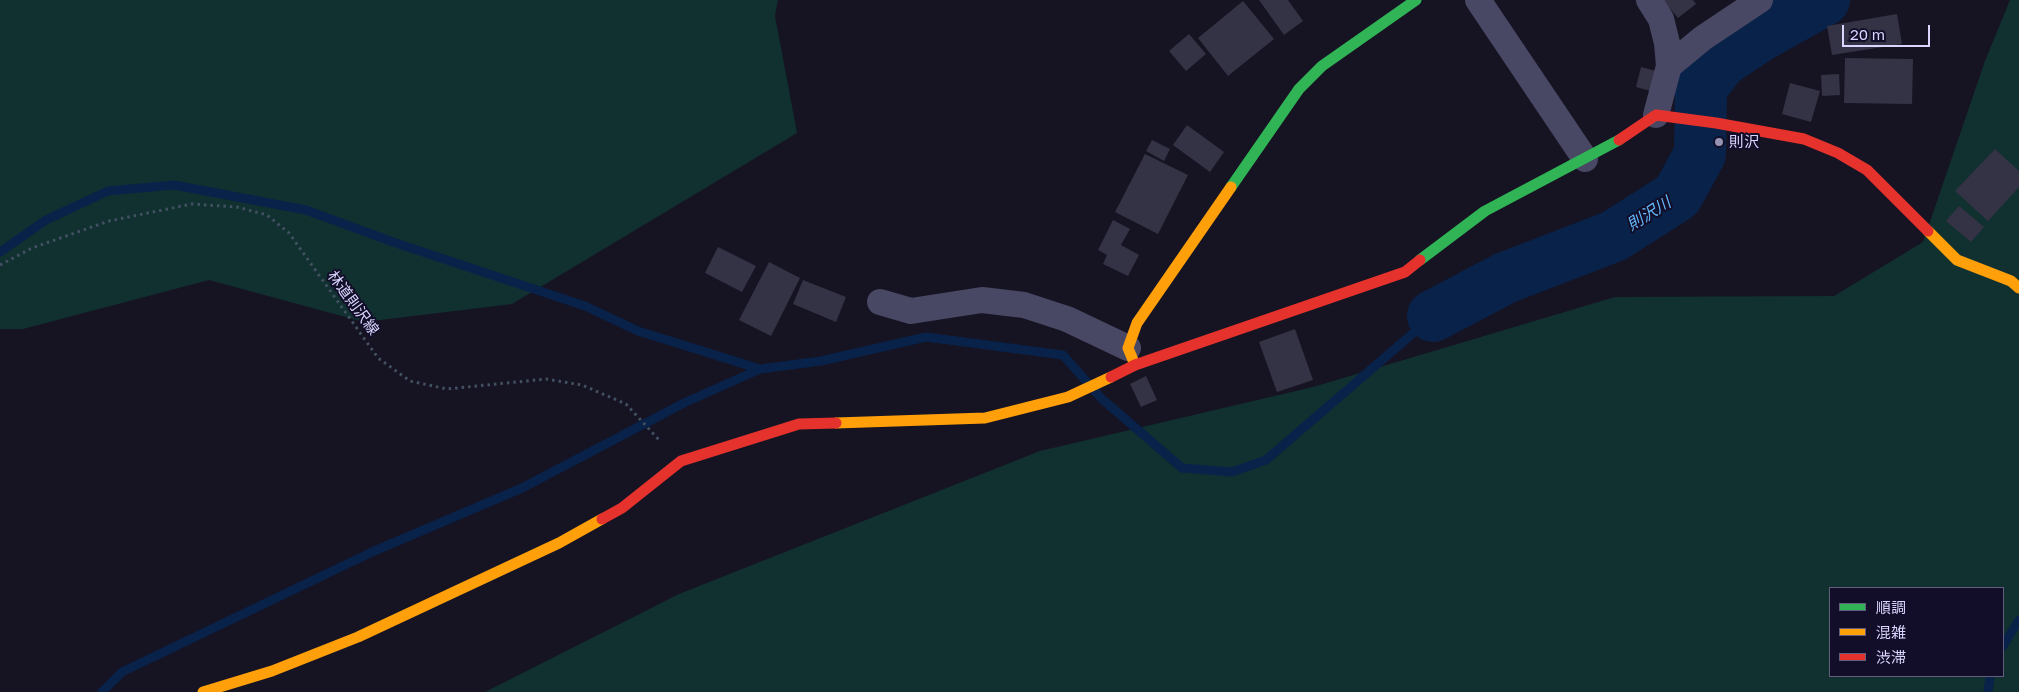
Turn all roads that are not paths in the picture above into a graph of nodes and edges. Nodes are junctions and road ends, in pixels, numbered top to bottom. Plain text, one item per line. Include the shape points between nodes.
1 (1416, 0) edge
2 (1478, 0) edge
3 (1650, 0) edge
4 (1760, 0) edge
5 (1670, 66) junction
6 (1664, 116) junction
7 (1585, 160) junction
8 (2019, 288) edge
9 (880, 302) dead end
10 (1128, 361) junction
11 (203, 692) edge

1 - 10 street via 1322,66 1299,89 1137,323
2 - 7 street
3 - 5 street via 1661,19
4 - 5 street via 1703,38
5 - 6 street
6 - 7 street
6 - 8 street via 1804,139 1838,152 1867,170 1957,260 2011,281
7 - 10 street via 1485,211 1405,272
9 - 10 street via 911,311 982,300 1024,306 1067,319
10 - 11 street via 1068,397 985,418 799,424 681,462 622,508 559,543 358,637 272,671

